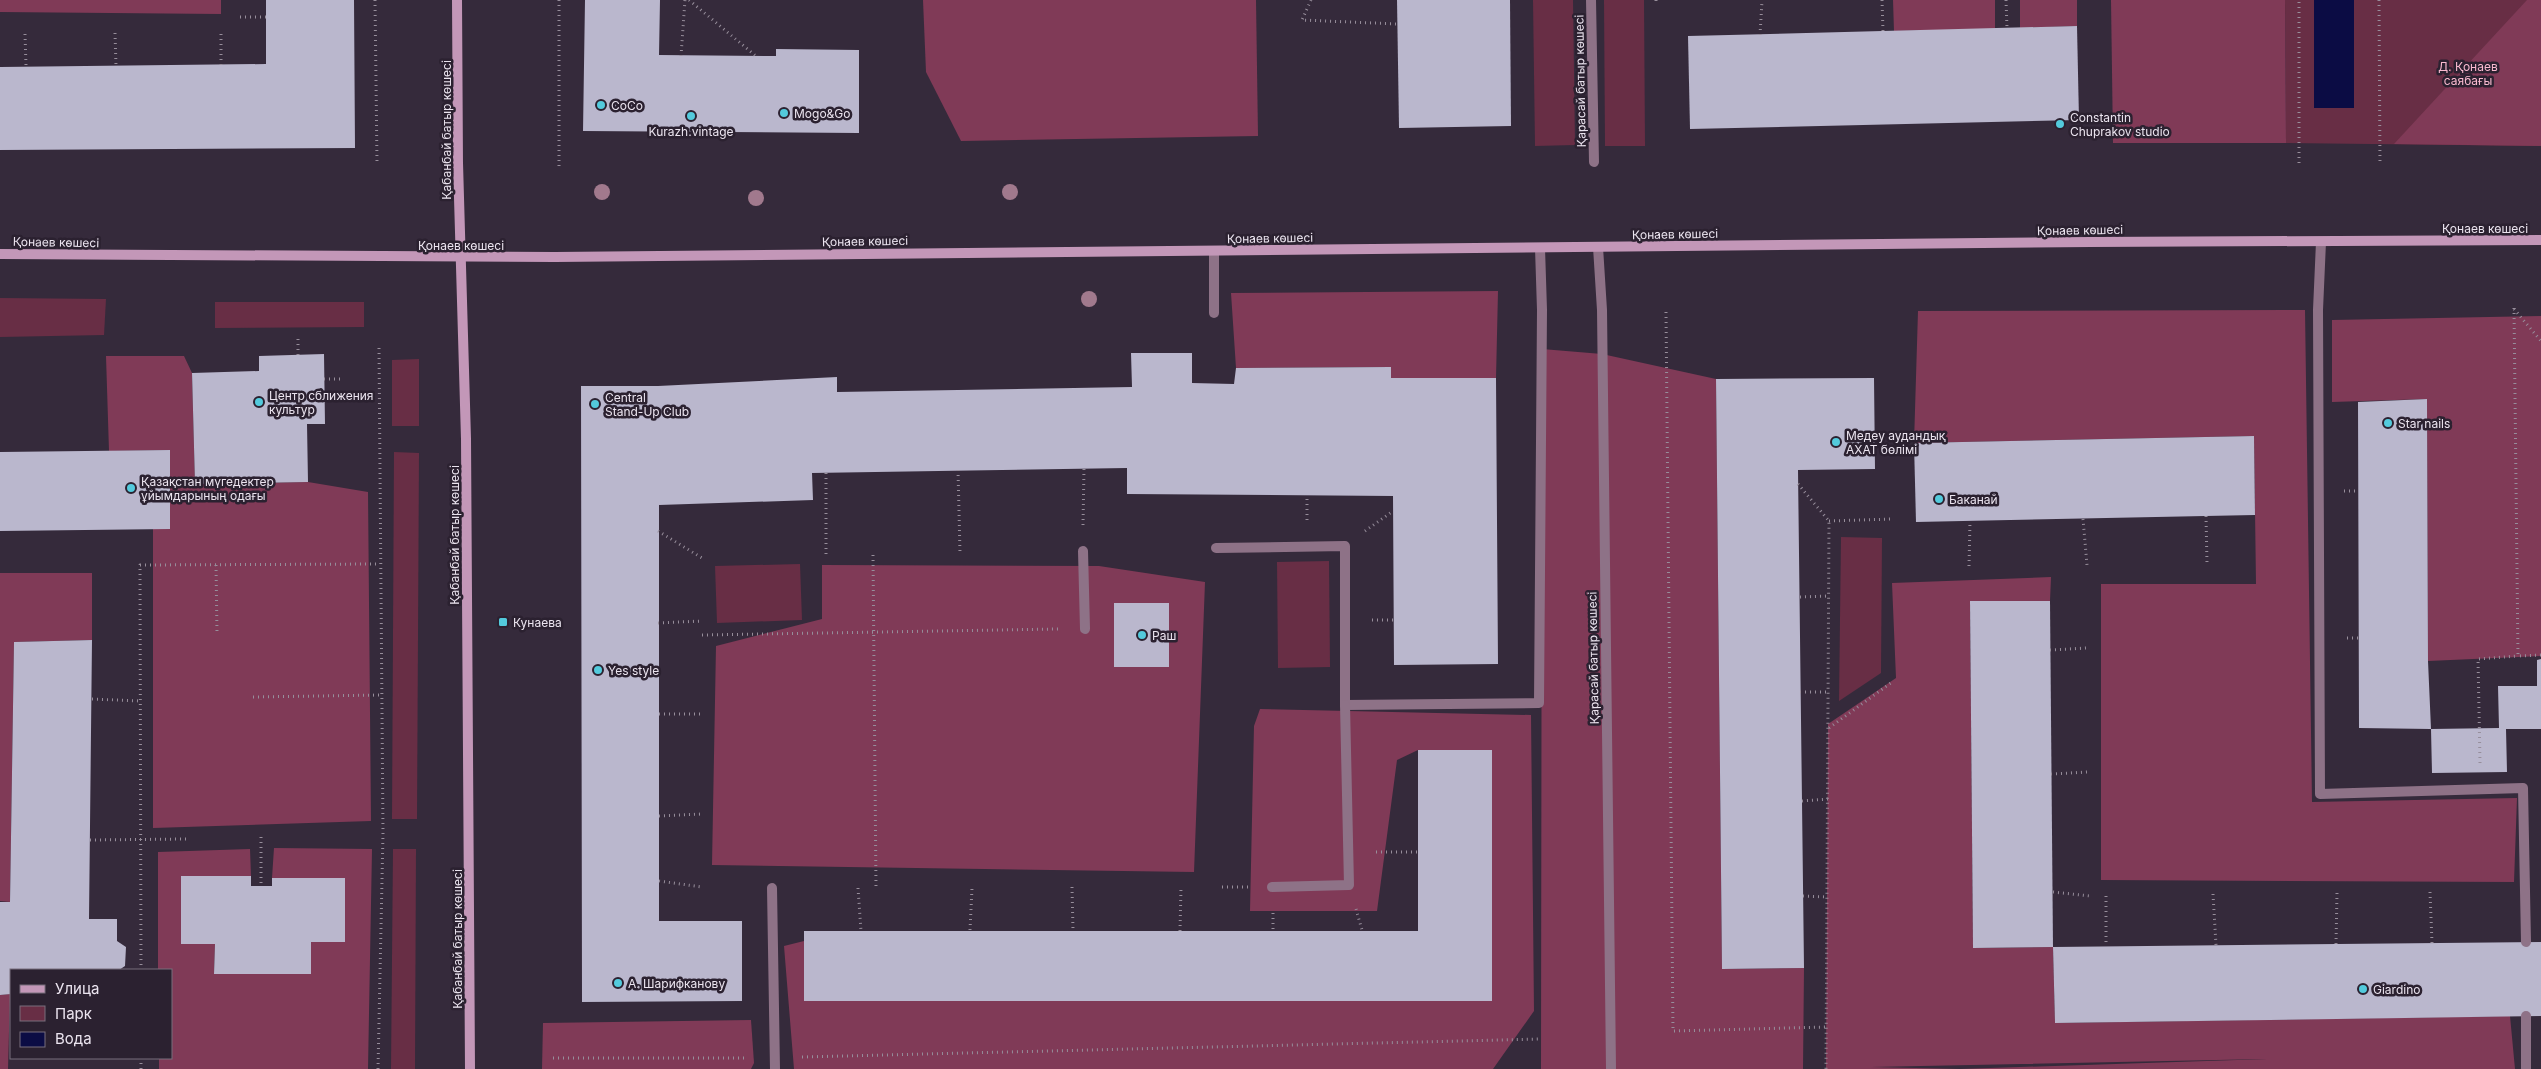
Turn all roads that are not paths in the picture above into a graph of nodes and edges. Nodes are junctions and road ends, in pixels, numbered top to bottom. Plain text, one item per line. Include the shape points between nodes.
1 (457, 0) edge
2 (1591, 0) edge
3 (1594, 162) dead end
4 (2541, 240) edge
5 (2321, 242) junction
6 (1598, 247) junction
7 (1540, 248) junction
8 (1214, 251) junction
9 (0, 254) edge
10 (460, 258) junction
11 (1214, 312) dead end
12 (1216, 548) dead end
13 (1083, 551) road end
14 (1084, 629) road end
15 (1345, 705) junction
16 (1272, 887) dead end
17 (772, 888) dead end
18 (2526, 942) dead end
19 (2526, 1016) dead end
20 (470, 1069) edge
21 (775, 1069) edge
22 (1611, 1069) edge
23 (2526, 1069) edge

1 - 10 street, Қабанбай батыр көшесі
2 - 3 street, Қарасай батыр көшесі
4 - 5 street, Қонаев көшесі
5 - 6 street, Қонаев көшесі
5 - 18 street via 2318,310 2320,794 2523,788
6 - 7 street, Қонаев көшесі
6 - 22 street, Қарасай батыр көшесі via 1602,310
7 - 8 street, Қонаев көшесі
7 - 15 street via 1540,703
8 - 10 street, Қонаев көшесі
8 - 11 street
9 - 10 street, Қонаев көшесі
10 - 20 street, Қабанбай батыр көшесі via 466,439
12 - 15 street via 1345,546
13 - 14 street
15 - 16 street via 1349,885
17 - 21 street
19 - 23 street

